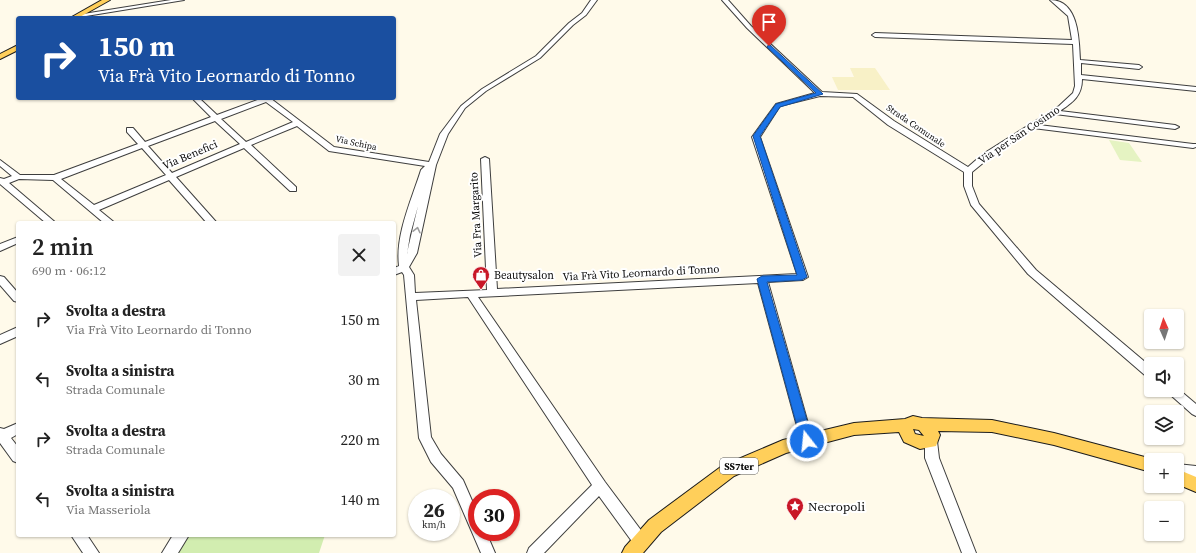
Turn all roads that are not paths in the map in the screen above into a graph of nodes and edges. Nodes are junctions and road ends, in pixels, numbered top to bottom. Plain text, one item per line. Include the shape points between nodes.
1 (107, 0) edge
2 (181, 0) edge
3 (594, 0) edge
4 (725, 0) edge
5 (1053, 0) edge
6 (80, 15) joint
7 (875, 34) dead end
8 (1075, 42) junction
9 (16, 48) edge
10 (0, 57) edge
11 (1076, 61) junction
12 (1139, 68) dead end
13 (1079, 77) junction
14 (1196, 89) edge
15 (820, 94) junction
16 (197, 100) edge
17 (264, 100) edge
18 (268, 100) edge
19 (1054, 112) junction
20 (218, 118) junction
21 (297, 123) junction
22 (1033, 126) junction
23 (1175, 127) dead end
24 (130, 130) dead end
25 (144, 145) junction
26 (245, 145) junction
27 (1193, 146) dead end
28 (484, 159) dead end
29 (0, 162) edge
30 (432, 166) junction
31 (968, 171) junction
32 (171, 176) junction
33 (18, 177) junction
34 (55, 178) junction
35 (2, 181) edge
36 (293, 189) dead end
37 (93, 209) junction
38 (49, 221) edge
39 (108, 221) edge
40 (210, 221) edge
41 (16, 241) edge
42 (0, 248) edge
43 (404, 267) junction
44 (396, 271) edge
45 (802, 277) joint
46 (0, 279) edge
47 (762, 279) junction
48 (492, 293) junction
49 (471, 294) junction
50 (16, 297) edge
51 (410, 297) junction
52 (16, 333) edge
53 (0, 340) edge
54 (1144, 368) edge
55 (1179, 397) edge
56 (1196, 411) edge
57 (16, 429) edge
58 (929, 433) junction
59 (910, 434) junction
60 (1, 436) edge
61 (807, 441) junction
62 (16, 455) edge
63 (932, 458) junction
64 (1144, 464) edge
65 (1184, 471) edge
66 (1196, 472) edge
67 (1184, 479) edge
68 (1196, 485) edge
69 (600, 486) junction
70 (468, 507) edge
71 (80, 537) edge
72 (181, 537) edge
73 (483, 541) edge
74 (636, 547) edge
75 (92, 553) edge
76 (169, 553) edge
77 (488, 553) edge
78 (534, 553) edge
79 (969, 553) edge

1 - 6 main road
2 - 6 street
3 - 30 street via 584,14 538,57 463,106 444,134
4 - 15 street via 749,27
5 - 8 street, Via per San Cosimo via 1062,6 1072,20
7 - 8 street
8 - 11 street, Via per San Cosimo
9 - 10 main road
11 - 12 street
11 - 13 street, Via per San Cosimo
13 - 14 street
13 - 19 street, Via per San Cosimo via 1076,94
15 - 31 street, Strada Comunale via 854,95 890,123
15 - 45 street, Strada Comunale via 778,105 756,136
16 - 20 street
17 - 20 street
18 - 21 street, Via Schipa
19 - 22 street, Via per San Cosimo
19 - 23 street
20 - 25 street
20 - 26 street
21 - 26 street, Via Benefici
21 - 30 street, Via Schipa via 332,149
22 - 27 street
22 - 31 street, Via per San Cosimo via 986,156
24 - 25 street
25 - 32 street
25 - 34 street
26 - 32 street, Via Benefici
26 - 36 street
28 - 48 street, Via Fra Margarito
29 - 33 street
30 - 43 street via 412,253
31 - 54 street, Via per San Cosimo via 968,186 975,205 1032,272
32 - 37 street, Via Benefici
32 - 40 street
33 - 34 street
33 - 35 street
34 - 37 street
35 - 38 street
37 - 39 street
41 - 42 street
43 - 44 street
43 - 51 street via 410,274
45 - 47 street, Via Frà Vito Leornardo di Tonno
46 - 50 street
47 - 48 street, Via Frà Vito Leornardo di Tonno
47 - 61 street
48 - 49 street, Via Frà Vito Leornardo di Tonno
49 - 51 street, Via Frà Vito Leornardo di Tonno
49 - 69 street
51 - 70 street via 425,438 436,458 458,484
52 - 53 street
55 - 56 street
57 - 60 street
58 - 59 main road via 913,422
58 - 63 street
58 - 64 main road via 957,424 992,426 1054,439
59 - 61 main road, SS7ter via 873,427
59 - 63 street
60 - 62 street
61 - 74 main road, SS7ter via 783,447 728,471 654,526
63 - 79 street
65 - 66 street
67 - 68 main road
69 - 74 street
69 - 78 street
71 - 75 street
72 - 76 street
73 - 77 street

